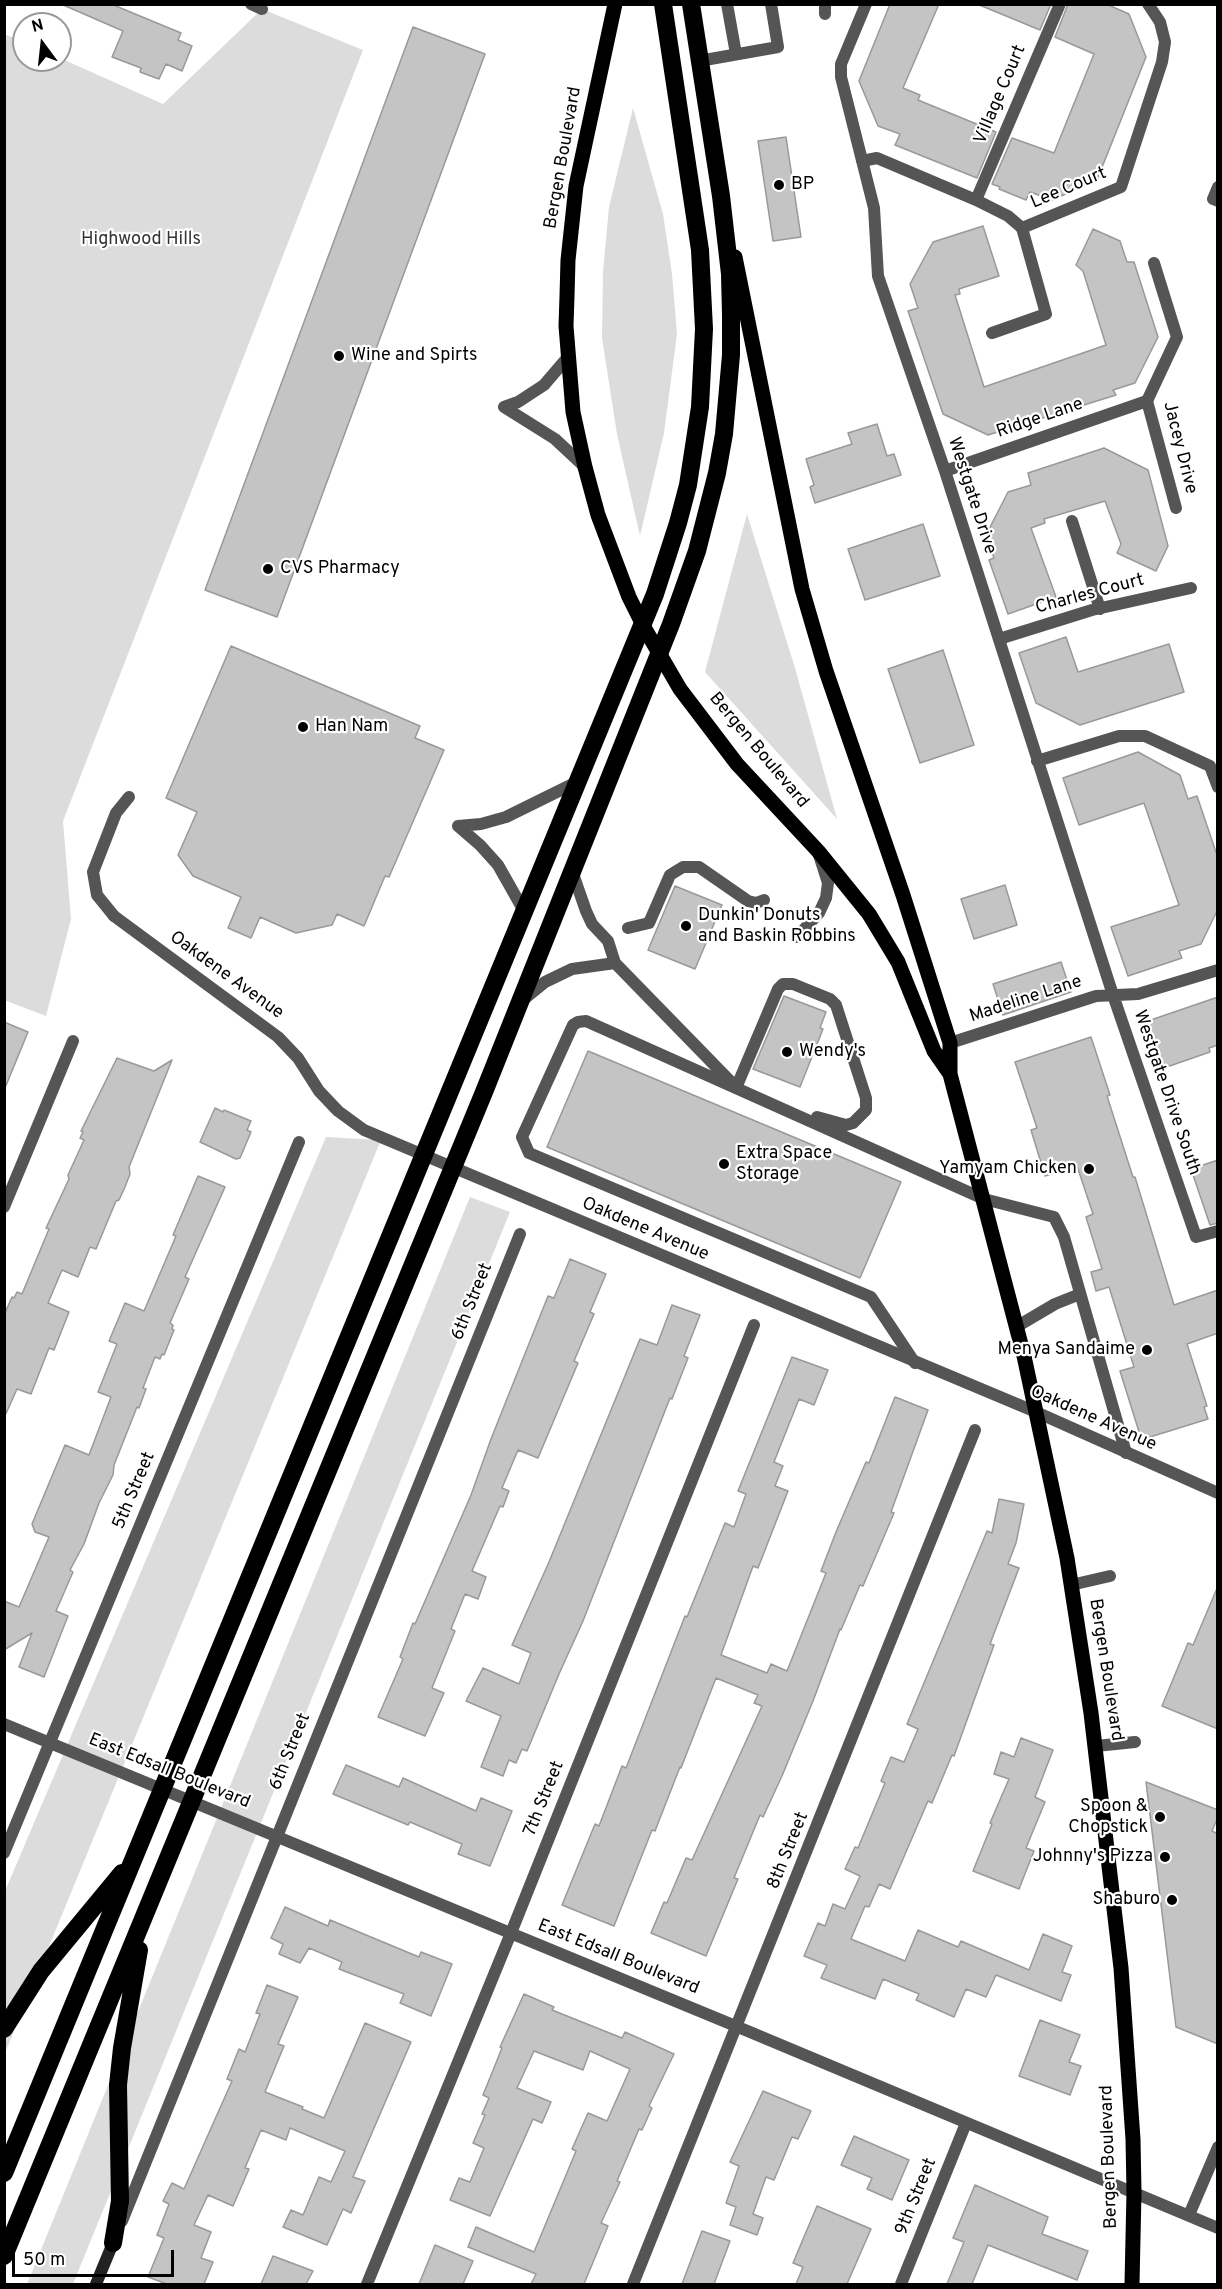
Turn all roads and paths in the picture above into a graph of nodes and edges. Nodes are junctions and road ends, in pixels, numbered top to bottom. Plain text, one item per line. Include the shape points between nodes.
1 (615, 4) edge
2 (663, 4) edge
3 (691, 4) edge
4 (727, 4) edge
5 (771, 4) edge
6 (866, 4) edge
7 (1060, 4) edge
8 (1148, 4) edge
9 (736, 54) junction
10 (699, 61) junction
11 (712, 137) junction
12 (862, 161) junction
13 (1218, 187) edge
14 (976, 200) junction
15 (1218, 201) edge
16 (1022, 228) junction
17 (1154, 263) dead end
18 (992, 333) dead end
19 (568, 357) junction
20 (1147, 401) junction
21 (585, 467) junction
22 (945, 471) junction
23 (1176, 507) dead end
24 (1072, 521) dead end
25 (1191, 588) dead end
26 (1100, 609) junction
27 (999, 639) junction
28 (1036, 761) junction
29 (578, 782) junction
30 (1218, 787) edge
31 (129, 797) dead end
32 (818, 851) junction
33 (572, 871) junction
34 (764, 900) dead end
35 (524, 911) junction
36 (628, 928) dead end
37 (797, 937) dead end
38 (615, 963) junction
39 (1218, 970) edge
40 (1113, 995) junction
41 (519, 1004) junction
42 (73, 1041) dead end
43 (950, 1043) junction
44 (950, 1074) junction
45 (736, 1088) junction
46 (775, 1105) junction
47 (299, 1142) dead end
48 (984, 1199) junction
49 (4, 1207) edge
50 (1218, 1231) edge
51 (520, 1234) dead end
52 (1080, 1294) junction
53 (754, 1325) dead end
54 (1016, 1328) junction
55 (915, 1363) junction
56 (1036, 1412) junction
57 (975, 1430) dead end
58 (1126, 1453) junction
59 (1218, 1492) edge
60 (1110, 1576) dead end
61 (1071, 1585) junction
62 (4, 1724) edge
63 (50, 1742) junction
64 (1135, 1742) dead end
65 (1095, 1746) junction
66 (276, 1836) junction
67 (4, 1853) edge
68 (134, 1858) junction
69 (144, 1916) junction
70 (511, 1934) junction
71 (738, 2027) junction
72 (4, 2029) edge
73 (966, 2122) junction
74 (1218, 2147) edge
75 (4, 2173) edge
76 (1134, 2192) junction
77 (1190, 2215) junction
78 (1218, 2228) edge
79 (113, 2243) junction
80 (4, 2256) edge
81 (96, 2284) edge
82 (367, 2284) edge
83 (633, 2284) edge
84 (901, 2284) edge
85 (1132, 2284) edge

1 - 19 main road, Bergen Boulevard via 576,186 567,272
2 - 29 highway via 697,221 704,329 700,407 688,485 675,533 655,594
3 - 10 highway, Bergen Boulevard
4 - 9 street
5 - 9 street via 778,46
6 - 12 street, Westgate Drive via 841,64
7 - 14 street, Village Court
8 - 16 street, Lee Court via 1160,22 1165,42 1121,187
9 - 10 street
10 - 11 highway, Bergen Boulevard
11 - 33 highway via 730,274 731,345 724,434 697,551
11 - 43 main road, Bergen Boulevard via 810,618
12 - 14 street via 877,158
12 - 22 street, Westgate Drive via 874,208 878,276
13 - 15 street via 1213,199
14 - 16 street
16 - 18 street, Lee Court via 1046,314
17 - 20 street, Jacey Drive via 1177,337
19 - 21 main road, Bergen Boulevard via 573,412
19 - 21 street via 544,385 504,407 555,439
20 - 22 street, Ridge Lane
20 - 23 street, Jacey Drive
21 - 32 main road, Bergen Boulevard via 617,571 663,661 717,740
22 - 27 street, Westgate Drive
24 - 26 street
25 - 26 street, Charles Court
26 - 27 street, Charles Court
27 - 28 street, Westgate Drive
28 - 30 street via 1119,736 1145,736 1210,766
28 - 40 street, Westgate Drive
29 - 35 highway
29 - 35 street via 506,817 458,826 498,865
31 - 55 street, Oakdene Avenue via 116,813 93,872 97,895 114,916 278,1037 298,1058 319,1091 364,1130
32 - 37 street via 828,883 826,898 819,913
32 - 44 main road, Bergen Boulevard via 878,927 905,978 934,1051
33 - 38 street via 592,924 608,941
33 - 41 highway
34 - 36 street via 748,901 699,867 683,867 670,875 649,923
35 - 68 highway
38 - 41 street via 583,966 560,974
38 - 45 street
39 - 40 street, Madeline Lane via 1138,994
40 - 43 street, Madeline Lane via 1096,996
40 - 50 street, Westgate Drive South via 1197,1237
41 - 69 highway
42 - 49 street
43 - 44 main road, Bergen Boulevard
44 - 48 main road, Bergen Boulevard
45 - 46 street
45 - 46 street via 780,985 793,984 826,997 838,1010 865,1092 866,1110 858,1120 846,1125
45 - 55 street via 586,1021 578,1022 572,1027 522,1137 529,1153 871,1297
46 - 48 street
47 - 63 street, 5th Street
48 - 52 street via 1054,1217 1064,1237
48 - 54 main road, Bergen Boulevard
51 - 66 street, 6th Street
52 - 54 street
52 - 58 street
53 - 70 street, 7th Street
54 - 56 main road, Bergen Boulevard
55 - 56 street, Oakdene Avenue
56 - 58 street, Oakdene Avenue
56 - 61 main road, Bergen Boulevard
57 - 71 street, 8th Street
58 - 59 street, Oakdene Avenue
60 - 61 street
61 - 65 main road, Bergen Boulevard
62 - 63 street, East Edsall Boulevard
63 - 66 street, East Edsall Boulevard
63 - 67 street, 5th Street
64 - 65 street
65 - 76 main road, Bergen Boulevard via 1121,1968
66 - 70 street, East Edsall Boulevard
66 - 79 street, 6th Street
68 - 72 highway via 41,1971
68 - 75 highway
69 - 79 highway via 120,2066 120,2201
69 - 80 highway
70 - 71 street, East Edsall Boulevard
70 - 82 street, 7th Street
71 - 73 street, East Edsall Boulevard
71 - 83 street, 8th Street
73 - 76 street, East Edsall Boulevard
73 - 84 street, 9th Street
74 - 77 street
76 - 77 street, East Edsall Boulevard
76 - 85 main road, Bergen Boulevard
77 - 78 street, East Edsall Boulevard
79 - 81 main road, 6th Street

